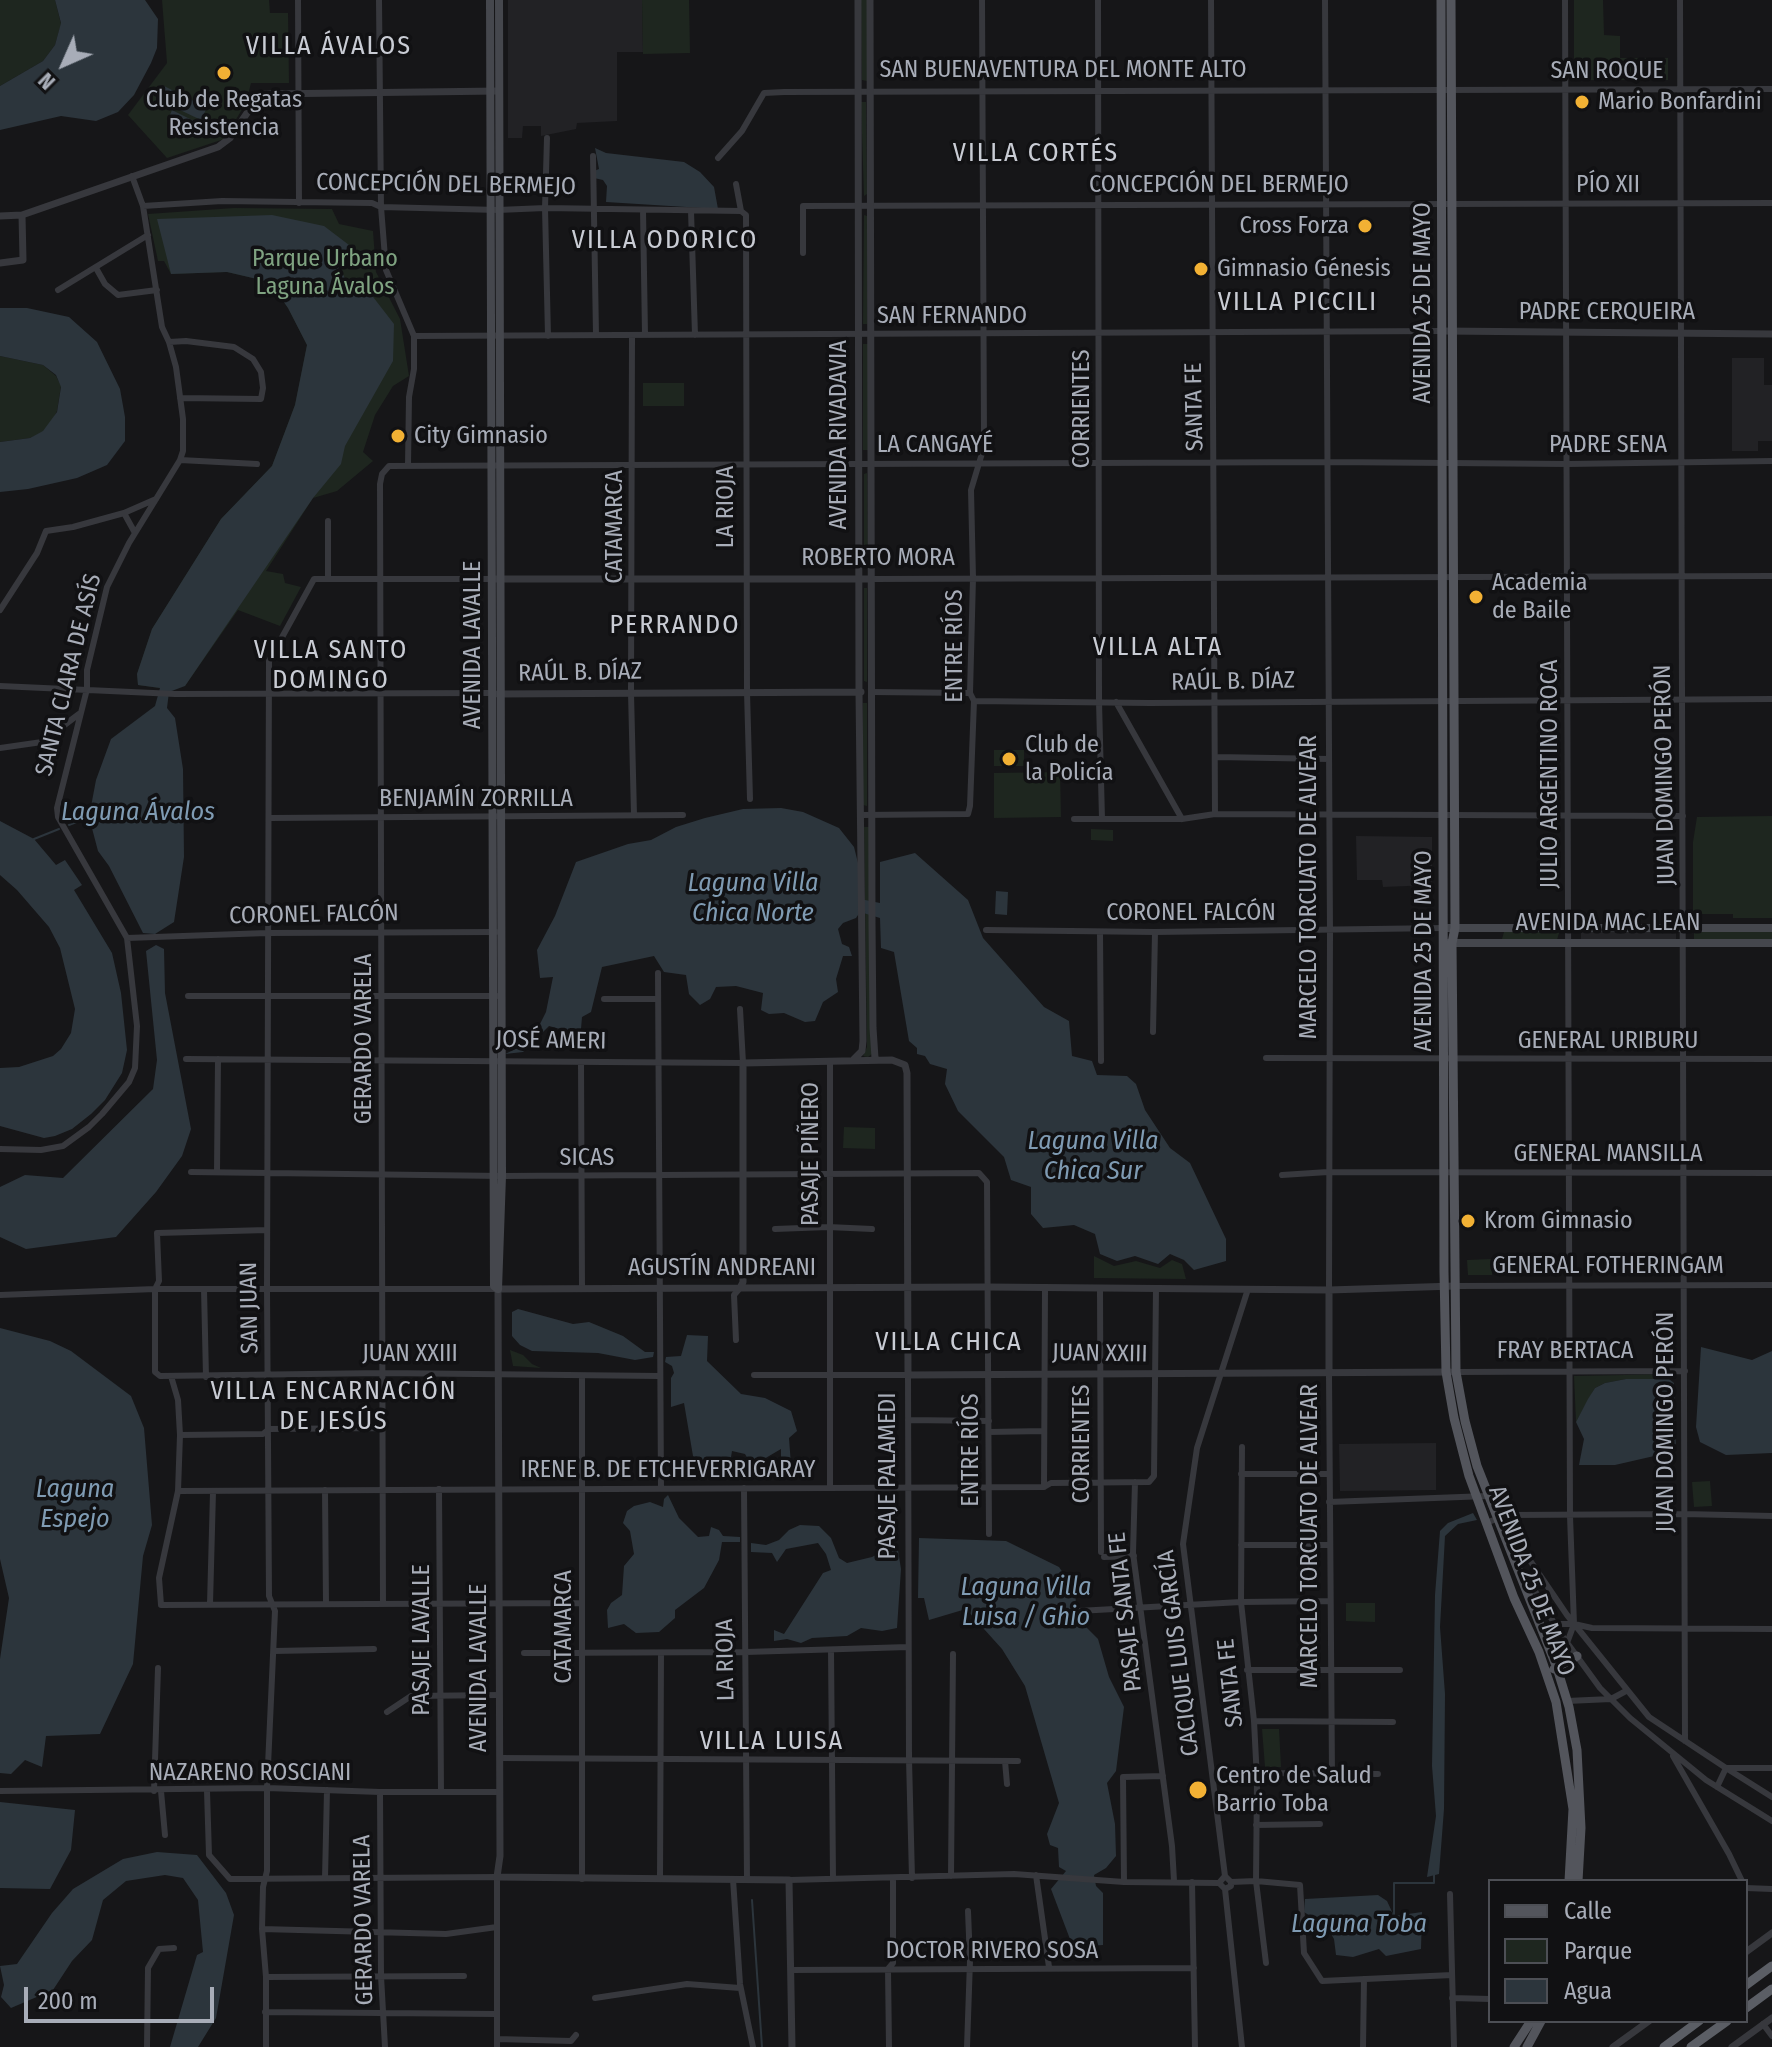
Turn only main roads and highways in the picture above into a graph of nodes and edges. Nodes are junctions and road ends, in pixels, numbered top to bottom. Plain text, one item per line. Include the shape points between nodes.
1 (490, 0) edge
2 (499, 0) edge
3 (1441, 0) edge
4 (1451, 0) edge
5 (1447, 89) junction
6 (494, 92) junction
7 (1450, 928) junction
8 (1477, 928) junction
9 (1498, 928) junction
10 (1772, 928) edge
11 (1448, 943) junction
12 (1477, 943) junction
13 (1499, 943) junction
14 (1772, 943) edge
15 (1449, 1172) junction
16 (498, 1289) road end
17 (1451, 1372) junction
18 (1493, 1521) junction
19 (1536, 1632) junction
20 (1577, 1656) road end
21 (1552, 1669) junction
22 (1569, 1879) edge
23 (1578, 1879) edge
24 (1772, 1966) edge
25 (1748, 1984) edge
26 (1772, 1989) edge
27 (1748, 2007) edge
28 (1530, 2023) edge
29 (1540, 2023) edge
30 (1696, 2023) edge
31 (1724, 2023) edge
32 (1514, 2047) edge
33 (1527, 2047) edge
34 (1664, 2047) edge
35 (1691, 2047) edge

1 - 6 main road, AVENIDA LAVALLE
2 - 6 main road, AVENIDA LAVALLE
3 - 5 main road, AVENIDA 25 DE MAYO
4 - 5 main road, AVENIDA 25 DE MAYO
5 - 7 main road, AVENIDA 25 DE MAYO
6 - 16 main road, AVENIDA LAVALLE
7 - 8 main road, AVENIDA MAC LEAN
7 - 11 main road, AVENIDA 25 DE MAYO
8 - 9 main road, AVENIDA MAC LEAN
8 - 12 main road
9 - 10 main road, AVENIDA MAC LEAN
9 - 13 main road
11 - 12 main road, AVENIDA MAC LEAN
11 - 15 main road, AVENIDA 25 DE MAYO
12 - 13 main road, AVENIDA MAC LEAN
13 - 14 main road, AVENIDA MAC LEAN
15 - 17 main road, AVENIDA 25 DE MAYO via 1455,1286
15 - 17 main road, AVENIDA 25 DE MAYO via 1444,1287
17 - 18 main road, AVENIDA 25 DE MAYO
18 - 19 main road, AVENIDA 25 DE MAYO via 1513,1558
18 - 19 main road, AVENIDA 25 DE MAYO via 1514,1598
19 - 21 main road, AVENIDA 25 DE MAYO
20 - 21 main road
21 - 22 main road, AVENIDA 25 DE MAYO via 1572,1801
21 - 23 main road, AVENIDA 25 DE MAYO via 1567,1701 1577,1750
24 - 25 highway
26 - 27 highway
28 - 32 main road
29 - 33 main road
30 - 34 highway
31 - 35 highway

